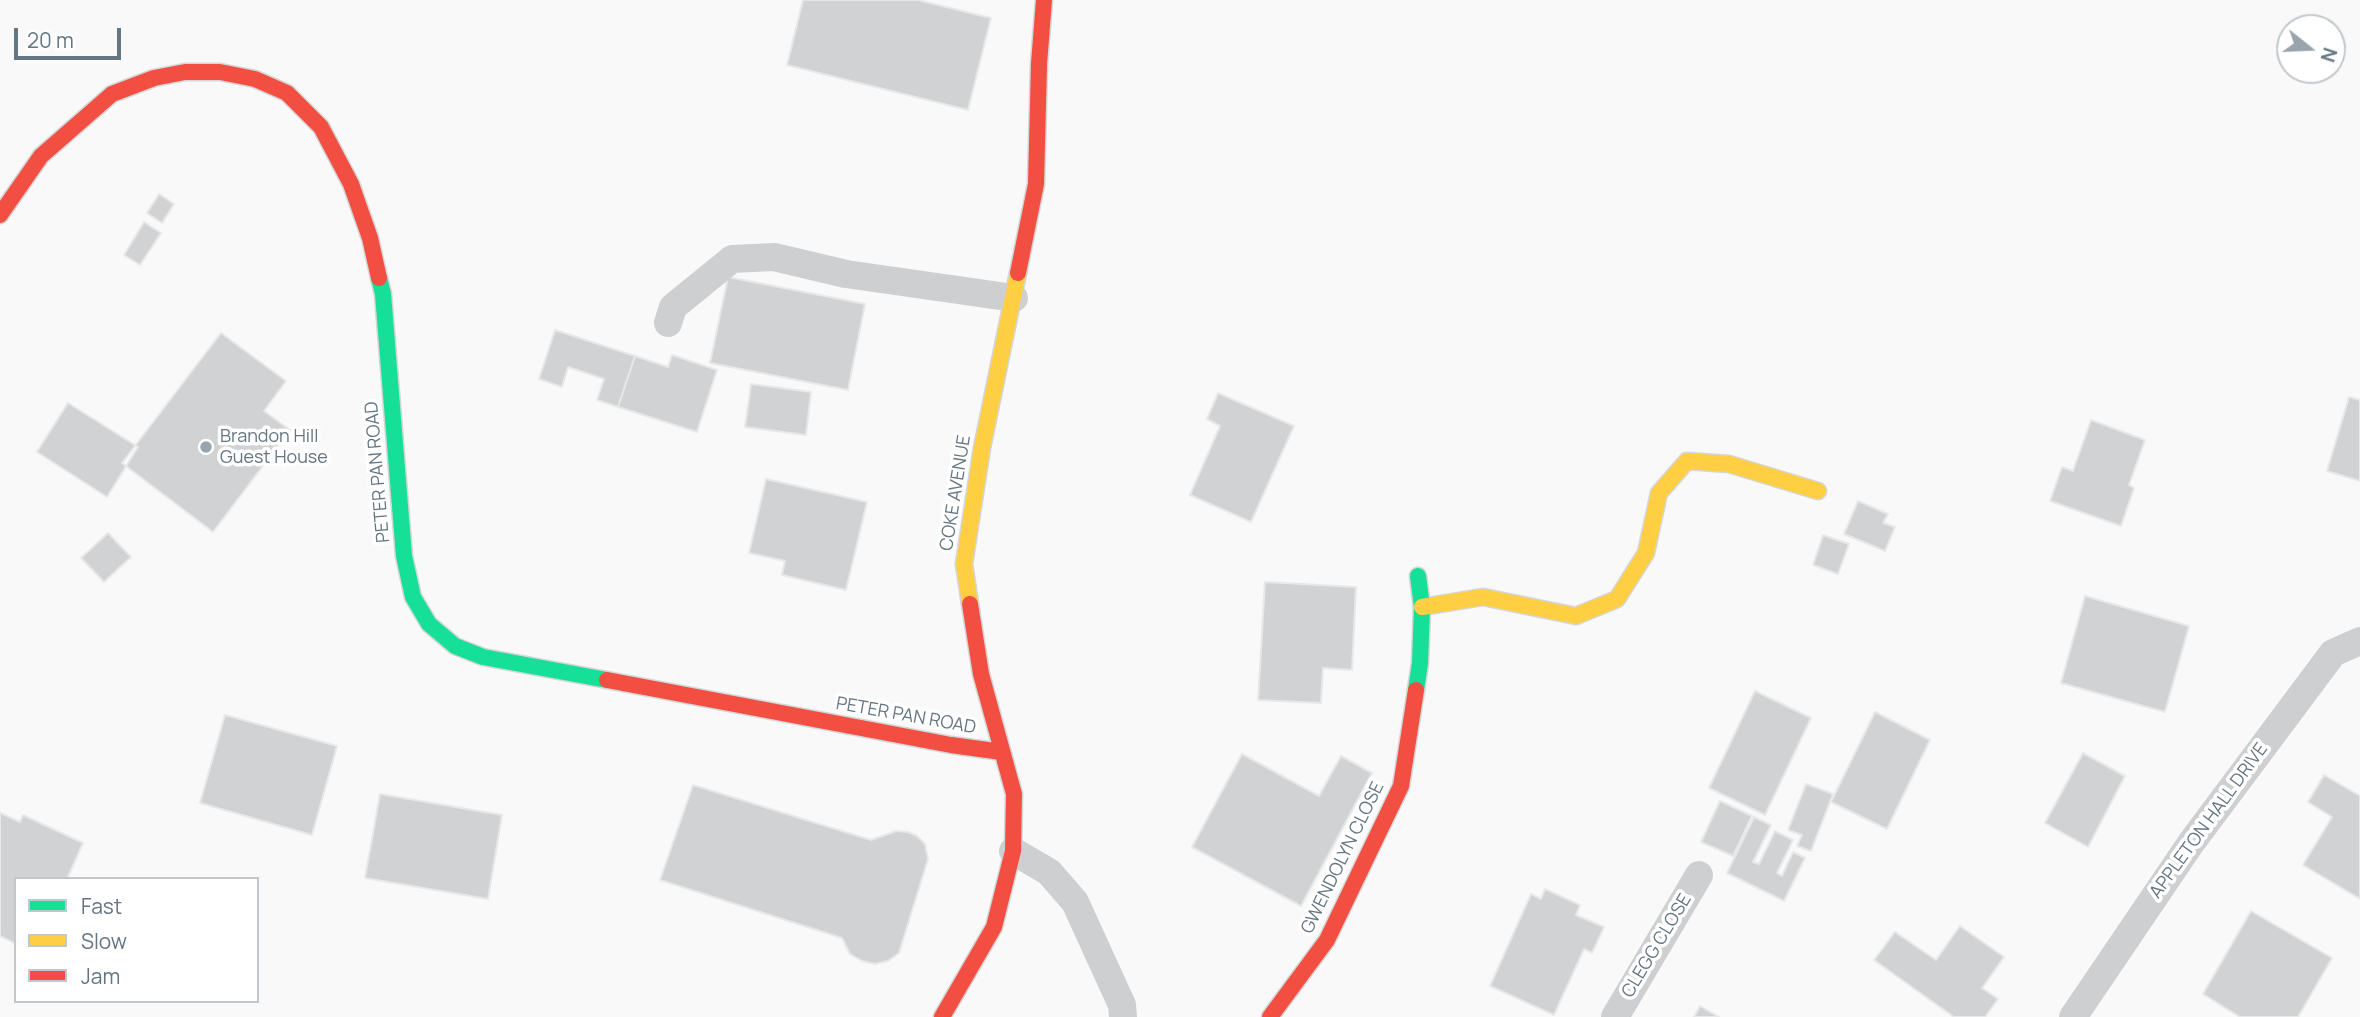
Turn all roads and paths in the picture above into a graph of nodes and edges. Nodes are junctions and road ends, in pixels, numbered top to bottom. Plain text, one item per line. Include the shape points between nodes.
1 (1044, 0) edge
2 (0, 215) edge
3 (1014, 298) junction
4 (668, 323) dead end
5 (1818, 491) dead end
6 (1418, 576) dead end
7 (1422, 607) junction
8 (2360, 641) edge
9 (1002, 752) junction
10 (1013, 852) junction
11 (1699, 875) dead end
12 (942, 1017) edge
13 (1123, 1017) edge
14 (1270, 1017) edge
15 (1615, 1017) edge
16 (2073, 1017) edge

1 - 3 street, COKE AVENUE via 1037,184
2 - 9 street, PETER PAN ROAD via 41,156 112,94 185,72 255,79 287,93 321,127 351,184 370,238 383,294 404,556 413,597 429,624 454,646 483,657
3 - 4 street via 846,274 774,257 732,259 674,307
3 - 9 street, COKE AVENUE via 982,448 964,564 982,674
5 - 7 street via 1729,464 1687,461 1659,494 1646,553 1617,599 1576,616 1483,597
6 - 7 street, GWENDOLYN CLOSE
7 - 14 street, GWENDOLYN CLOSE via 1420,663 1401,786 1327,940
8 - 16 street, APPLETON HALL DRIVE via 2333,653 2191,843
9 - 10 street, COKE AVENUE via 1014,794
10 - 12 street, COKE AVENUE via 994,927
10 - 13 street via 1049,872 1075,902 1122,1005
11 - 15 street, CLEGG CLOSE

